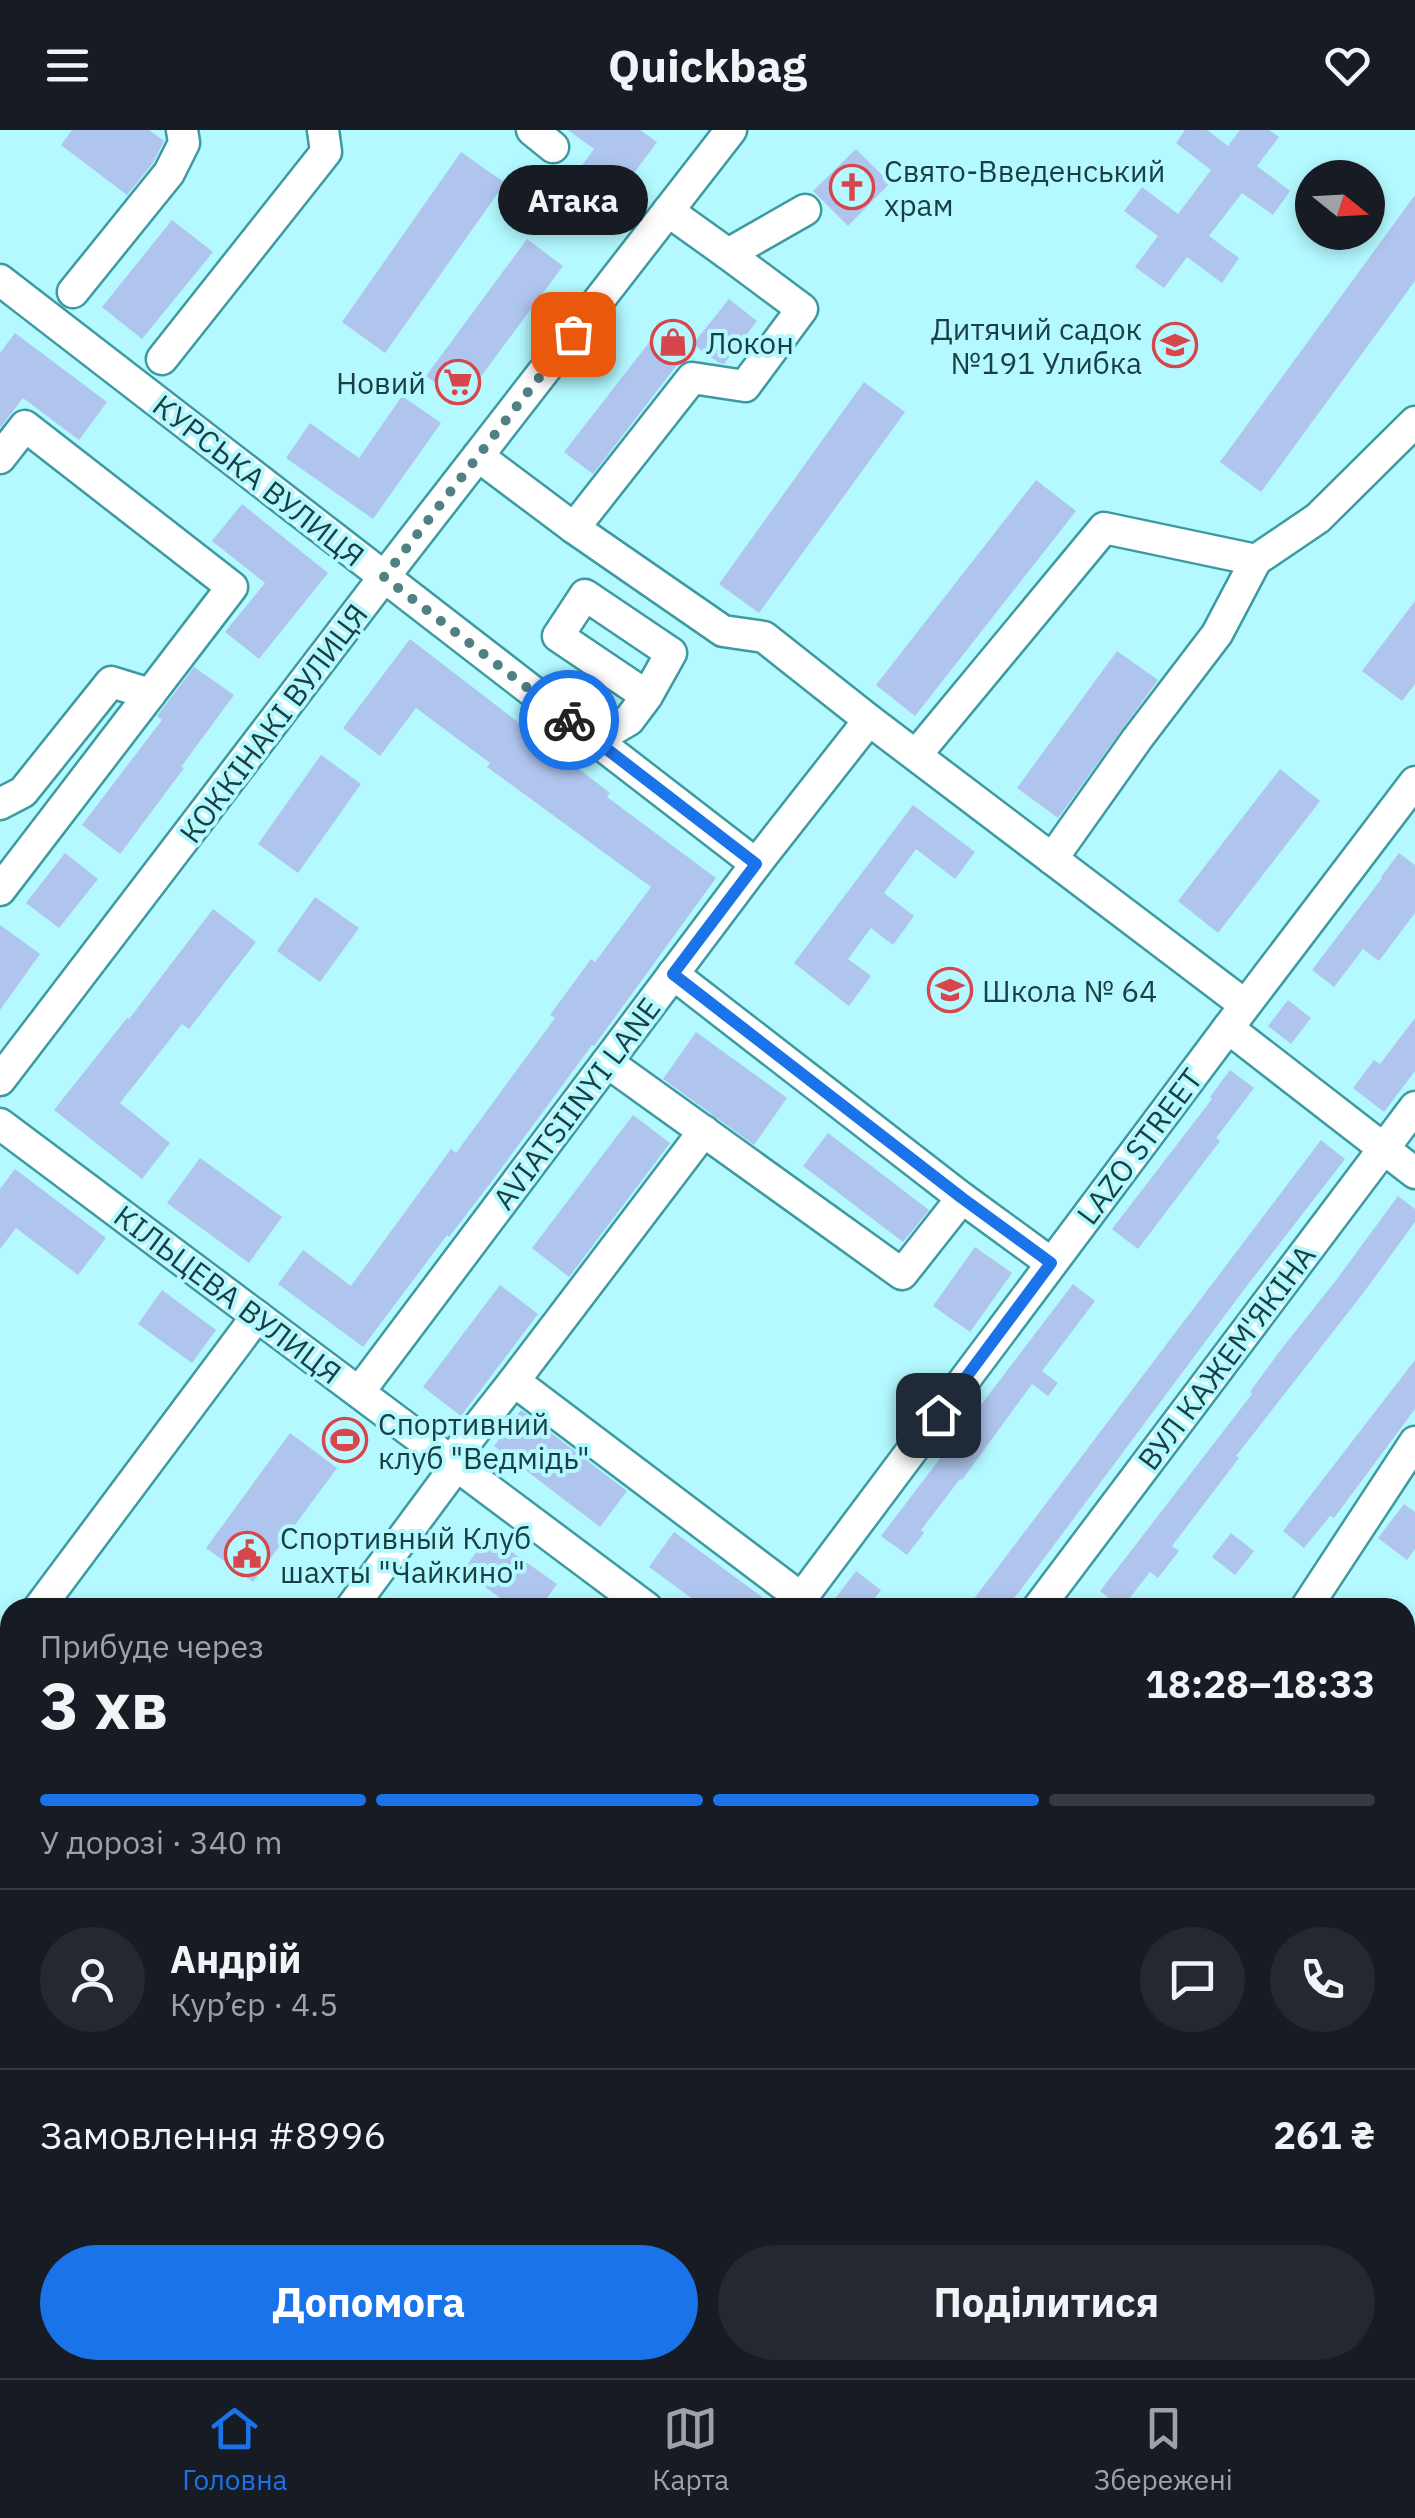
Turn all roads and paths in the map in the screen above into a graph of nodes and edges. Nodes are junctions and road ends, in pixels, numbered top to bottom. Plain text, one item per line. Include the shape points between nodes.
1 (182, 130) edge
2 (323, 130) edge
3 (732, 130) edge
4 (805, 210) dead end
5 (668, 211) junction
6 (728, 254) junction
7 (3, 288) edge
8 (74, 292) dead end
9 (162, 360) dead end
10 (1415, 422) edge
11 (478, 456) junction
12 (0, 458) edge
13 (574, 528) junction
14 (1256, 560) junction
15 (384, 577) junction
16 (150, 694) junction
17 (646, 696) dead end
18 (869, 720) junction
19 (596, 740) junction
20 (916, 756) junction
21 (1415, 782) edge
22 (0, 804) edge
23 (1052, 859) junction
24 (756, 864) junction
25 (0, 890) edge
26 (673, 974) junction
27 (1236, 1017) junction
28 (607, 1062) junction
29 (0, 1080) edge
30 (1415, 1107) edge
31 (0, 1124) edge
32 (704, 1132) junction
33 (1383, 1149) junction
34 (1415, 1173) edge
35 (962, 1198) junction
36 (1051, 1263) junction
37 (257, 1316) junction
38 (514, 1381) junction
39 (359, 1392) junction
40 (1415, 1442) edge
41 (454, 1463) junction
42 (46, 1598) edge
43 (358, 1598) edge
44 (634, 1598) edge
45 (793, 1598) edge
46 (801, 1598) edge
47 (1046, 1598) edge
48 (1313, 1598) edge

1 - 8 street via 184,143 169,173
2 - 9 street via 326,152
3 - 5 street, КОККІНАКІ ВУЛИЦЯ
4 - 6 street
5 - 6 street
5 - 11 street, КОККІНАКІ ВУЛИЦЯ
6 - 13 street via 802,310 745,386 692,378
7 - 15 street, КУРСЬКА ВУЛИЦЯ
10 - 14 street via 1318,518
11 - 13 street
11 - 15 street, КОККІНАКІ ВУЛИЦЯ
12 - 16 street via 25,426 232,587
13 - 18 street via 722,631 764,637
14 - 20 street via 1104,528
14 - 23 street via 1217,634
15 - 19 street, КУРСЬКА ВУЛИЦЯ
15 - 29 street, КОККІНАКІ ВУЛИЦЯ
16 - 22 street via 111,682 23,792
16 - 25 street
17 - 19 street via 629,720
18 - 20 street
18 - 24 street, AVIATSIINYI LANE
19 - 24 street, КУРСЬКА ВУЛИЦЯ
20 - 23 street
21 - 27 street, LAZO STREET
23 - 27 street
24 - 26 street, AVIATSIINYI LANE
26 - 28 street, AVIATSIINYI LANE
26 - 35 street
27 - 33 street
27 - 36 street, LAZO STREET
28 - 32 street
28 - 39 street, AVIATSIINYI LANE
30 - 33 street, ВУЛ КАЖЕМ'ЯКІНА
31 - 37 street, КІЛЬЦЕВА ВУЛИЦЯ
32 - 35 street via 902,1274
32 - 38 street
33 - 34 street
33 - 47 street, ВУЛ КАЖЕМ'ЯКІНА
35 - 36 street
36 - 46 street, LAZO STREET
37 - 39 street, КІЛЬЦЕВА ВУЛИЦЯ
37 - 42 street
38 - 41 street
38 - 45 street
39 - 41 street, КІЛЬЦЕВА ВУЛИЦЯ
40 - 48 street
41 - 43 street
41 - 44 street, КІЛЬЦЕВА ВУЛИЦЯ

